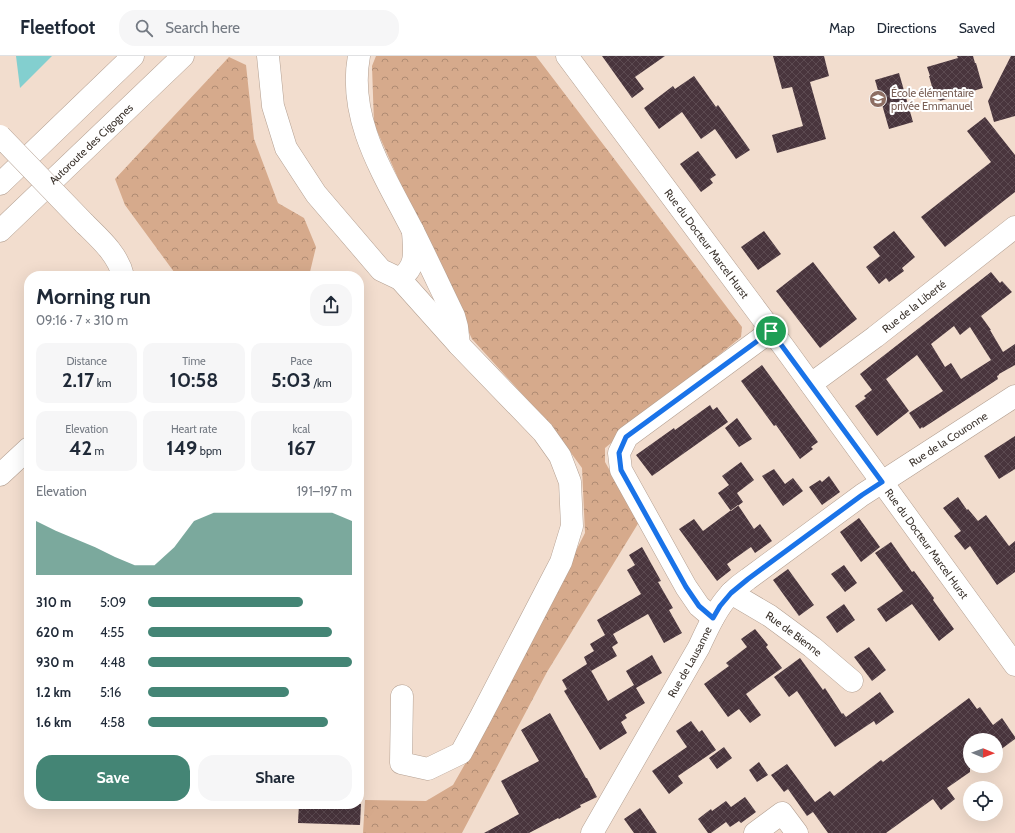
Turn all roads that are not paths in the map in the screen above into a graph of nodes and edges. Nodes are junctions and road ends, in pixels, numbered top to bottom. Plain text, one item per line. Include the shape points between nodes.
1 (133, 56) edge
2 (183, 56) edge
3 (268, 56) edge
4 (359, 56) edge
5 (567, 56) edge
6 (0, 136) edge
7 (0, 184) edge
8 (1015, 227) edge
9 (0, 231) edge
10 (413, 231) junction
11 (122, 271) edge
12 (400, 279) junction
13 (771, 331) junction
14 (459, 345) junction
15 (811, 384) junction
16 (1015, 396) edge
17 (24, 453) edge
18 (0, 475) edge
19 (882, 482) junction
20 (731, 593) junction
21 (713, 618) junction
22 (1015, 665) edge
23 (852, 681) dead end
24 (402, 696) dead end
25 (592, 833) edge
26 (755, 833) edge
27 (797, 833) edge

1 - 7 main road
2 - 9 main road, Autoroute des Cigognes
3 - 12 main road via 272,106 286,148 316,194 381,270
4 - 10 main road via 358,100 364,128 383,174
5 - 13 main road, Rue du Docteur Marcel Hurst
6 - 11 main road, bridge via 107,246
8 - 15 main road, Rue de la Liberté
10 - 12 main road via 413,262 407,274
10 - 14 main road via 454,316
12 - 14 main road
13 - 15 main road, Rue du Docteur Marcel Hurst
13 - 21 main road via 626,437 619,453 621,470 686,587 699,606
14 - 24 main road via 543,432 560,456 570,482 572,526 561,562 461,753 428,769 401,763
15 - 19 main road, Rue du Docteur Marcel Hurst
16 - 19 main road, Rue de la Couronne
17 - 18 main road
19 - 20 main road, Rue de Lausanne
19 - 22 main road, Rue du Docteur Marcel Hurst
20 - 21 main road, Rue de Lausanne
20 - 23 main road, Rue de Bienne via 770,616
21 - 25 main road, Rue de Lausanne via 699,647
26 - 27 main road via 782,813

